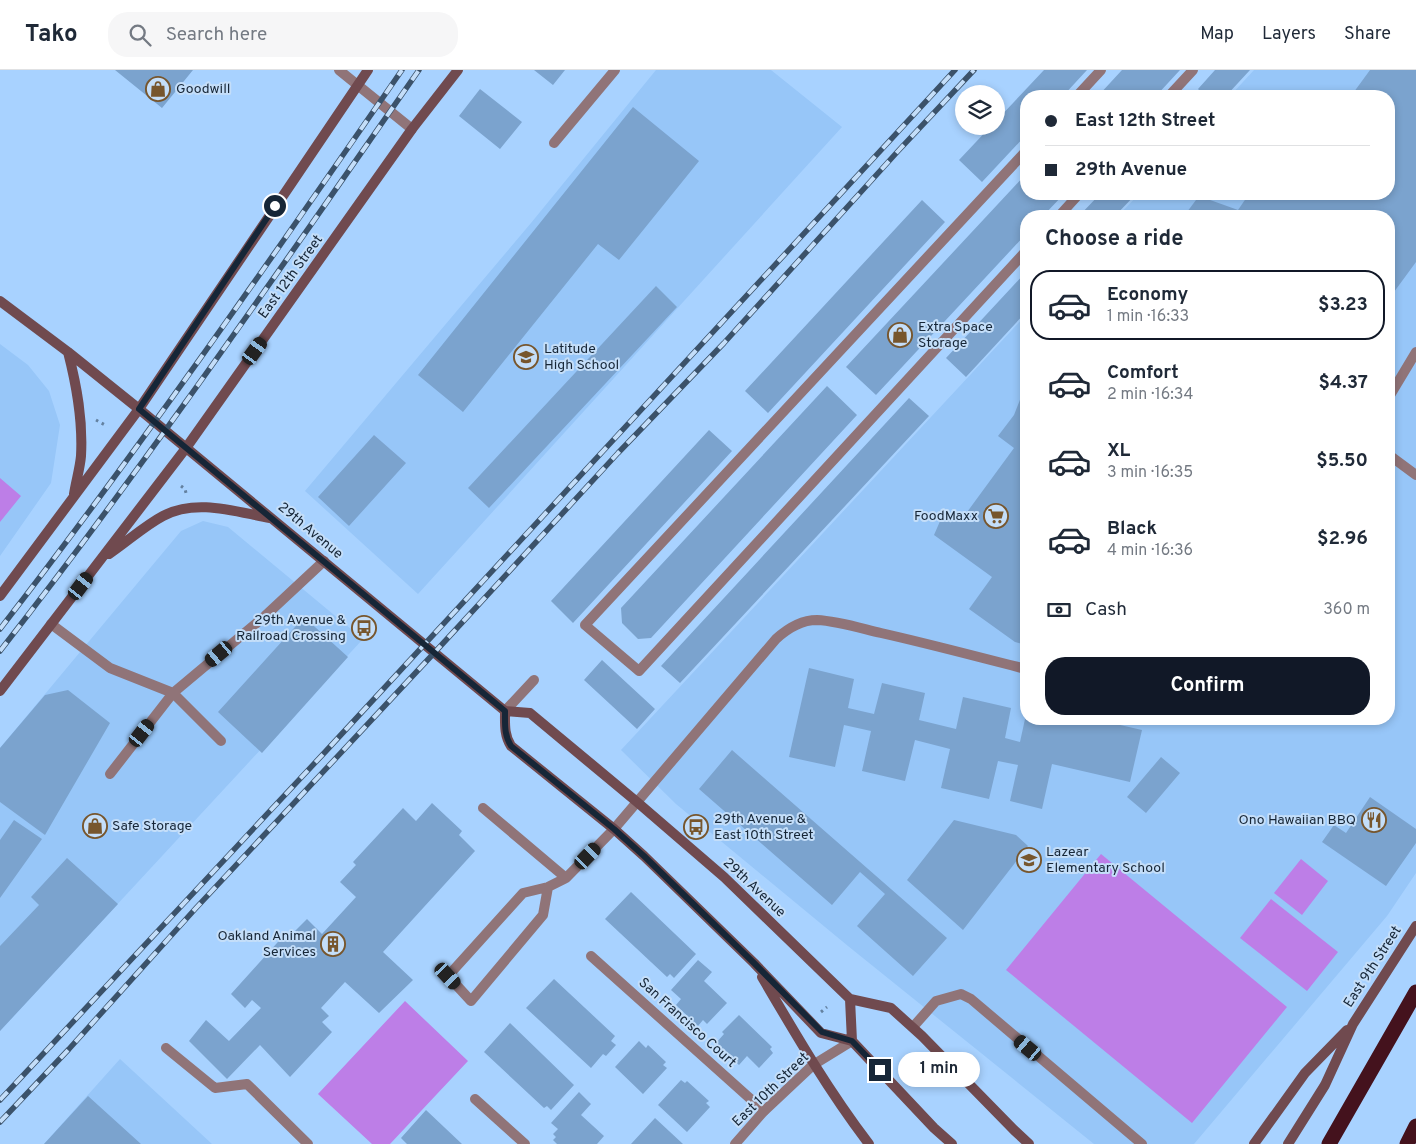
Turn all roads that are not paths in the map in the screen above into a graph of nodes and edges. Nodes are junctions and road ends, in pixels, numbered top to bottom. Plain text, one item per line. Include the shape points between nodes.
1 (339, 70) edge
2 (368, 70) edge
3 (458, 70) edge
4 (616, 70) edge
5 (1102, 70) edge
6 (1194, 70) edge
7 (358, 85) junction
8 (1083, 90) edge
9 (1175, 90) edge
10 (412, 129) junction
11 (554, 143) dead end
12 (1020, 157) edge
13 (1074, 200) edge
14 (1064, 210) edge
15 (1020, 258) edge
16 (0, 301) edge
17 (68, 352) junction
18 (1416, 352) edge
19 (1395, 387) edge
20 (139, 409) junction
21 (186, 448) junction
22 (1395, 460) edge
23 (1416, 476) edge
24 (73, 497) junction
25 (272, 518) junction
26 (100, 560) junction
27 (324, 561) junction
28 (0, 596) edge
29 (52, 624) junction
30 (1020, 667) edge
31 (534, 680) dead end
32 (0, 692) edge
33 (173, 693) junction
34 (505, 711) junction
35 (221, 741) dead end
36 (110, 774) dead end
37 (637, 802) junction
38 (482, 808) dead end
39 (614, 829) junction
40 (566, 878) junction
41 (548, 887) junction
42 (1416, 926) edge
43 (591, 956) dead end
44 (754, 963) junction
45 (1416, 992) edge
46 (850, 999) junction
47 (1354, 1024) junction
48 (913, 1027) junction
49 (852, 1041) junction
50 (166, 1048) dead end
51 (813, 1065) junction
52 (476, 1098) dead end
53 (764, 1111) junction
54 (1416, 1126) edge
55 (308, 1144) edge
56 (525, 1144) edge
57 (735, 1144) edge
58 (869, 1144) edge
59 (952, 1144) edge
60 (1029, 1144) edge
61 (1142, 1144) edge
62 (1254, 1144) edge
63 (1288, 1144) edge
64 (1329, 1144) edge
65 (1407, 1144) edge

1 - 7 street
2 - 7 main road
3 - 10 main road, East 12th Street
4 - 11 street
5 - 8 street
6 - 9 street
7 - 10 street
7 - 20 main road
10 - 21 main road, East 12th Street
12 - 15 street via 585,625 639,671
13 - 14 street
16 - 17 main road, 29th Avenue
17 - 20 main road, 29th Avenue
17 - 24 main road via 82,416 81,458
18 - 19 street
20 - 21 main road, 29th Avenue
20 - 24 main road
21 - 25 main road, 29th Avenue
21 - 26 main road, East 12th Street
22 - 23 street
24 - 28 main road
25 - 26 main road via 212,507 188,508 164,515
25 - 27 main road, 29th Avenue
26 - 29 main road, East 12th Street
27 - 33 street via 265,616
27 - 34 main road, 29th Avenue
29 - 32 main road, East 12th Street
29 - 33 street via 110,668
30 - 37 street via 834,622 816,620 800,623 776,639
31 - 34 street
33 - 35 street
33 - 36 street
34 - 37 main road, 29th Avenue via 530,713
34 - 39 main road via 505,730 511,746
37 - 39 street
37 - 46 main road, 29th Avenue via 724,877
38 - 40 street
39 - 40 street
39 - 44 main road
40 - 41 street
41 - 41 street via 523,893 448,976 470,1001 543,915
42 - 47 main road, East 9th Street
43 - 53 street, San Francisco Court
44 - 49 main road via 822,1032
44 - 51 main road
45 - 64 highway
46 - 48 main road via 891,1008
46 - 49 main road
47 - 62 main road, East 9th Street via 1305,1073
47 - 63 main road, East 9th Street via 1325,1085
48 - 60 main road
48 - 61 street via 936,1001 961,994 972,999
49 - 51 street, East 10th Street
49 - 59 main road
50 - 55 street via 215,1088 247,1084
51 - 53 street, East 10th Street
51 - 58 main road
52 - 56 street
53 - 57 street, East 10th Street
54 - 65 highway

